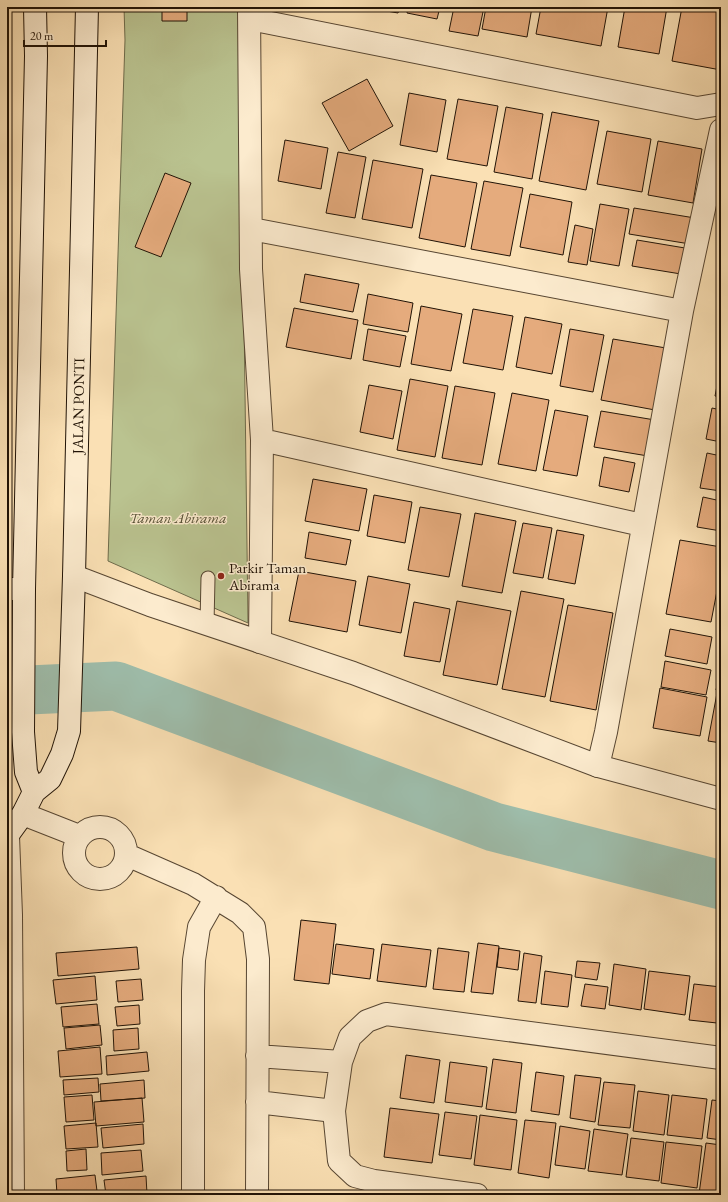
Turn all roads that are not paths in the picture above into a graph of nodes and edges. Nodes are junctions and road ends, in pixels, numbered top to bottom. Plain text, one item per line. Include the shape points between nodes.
1 (35, 7) edge
2 (87, 7) edge
3 (250, 13) edge
4 (721, 104) edge
5 (697, 108) junction
6 (721, 125) edge
7 (721, 130) edge
8 (251, 229) junction
9 (682, 311) junction
10 (262, 440) junction
11 (642, 525) junction
12 (74, 576) junction
13 (208, 578) dead end
14 (15, 589) edge
15 (207, 624) junction
16 (260, 642) junction
17 (598, 766) junction
18 (34, 792) junction
19 (721, 799) edge
20 (23, 814) junction
21 (7, 836) edge
22 (80, 836) junction
23 (127, 855) junction
24 (216, 897) junction
25 (257, 1056) junction
26 (721, 1058) edge
27 (341, 1062) junction
28 (257, 1102) junction
29 (334, 1111) junction
30 (13, 1195) edge
31 (193, 1195) edge
32 (257, 1195) edge
33 (477, 1195) edge

1 - 14 street via 36,56
2 - 12 street, JALAN PONTI
3 - 5 street
3 - 8 street
4 - 5 street
5 - 6 street
7 - 9 street
8 - 9 street
8 - 10 street via 251,277
9 - 11 street
10 - 11 street
10 - 16 street
11 - 17 street
12 - 15 street
12 - 18 street, JALAN PONTI via 69,731 50,779
13 - 15 lane
14 - 18 street via 24,627 23,732 26,772
15 - 16 street
16 - 17 street via 353,673
17 - 19 street
18 - 20 street, JALAN PONTI
20 - 21 street, JALAN PONTI
20 - 22 street
21 - 30 street via 11,915
22 - 23 street via 89,829 100,826 111,829 120,836 126,846
22 - 23 street via 74,846 74,857 78,868 86,876 106,879 114,876 122,867
23 - 24 street
24 - 25 street via 240,913 254,927 258,959
24 - 31 street via 199,927 194,960
25 - 27 street
25 - 28 street
26 - 27 street via 386,1014 367,1021 350,1037
27 - 29 street
28 - 29 street
28 - 32 street
29 - 33 street via 339,1160 355,1176 374,1181

